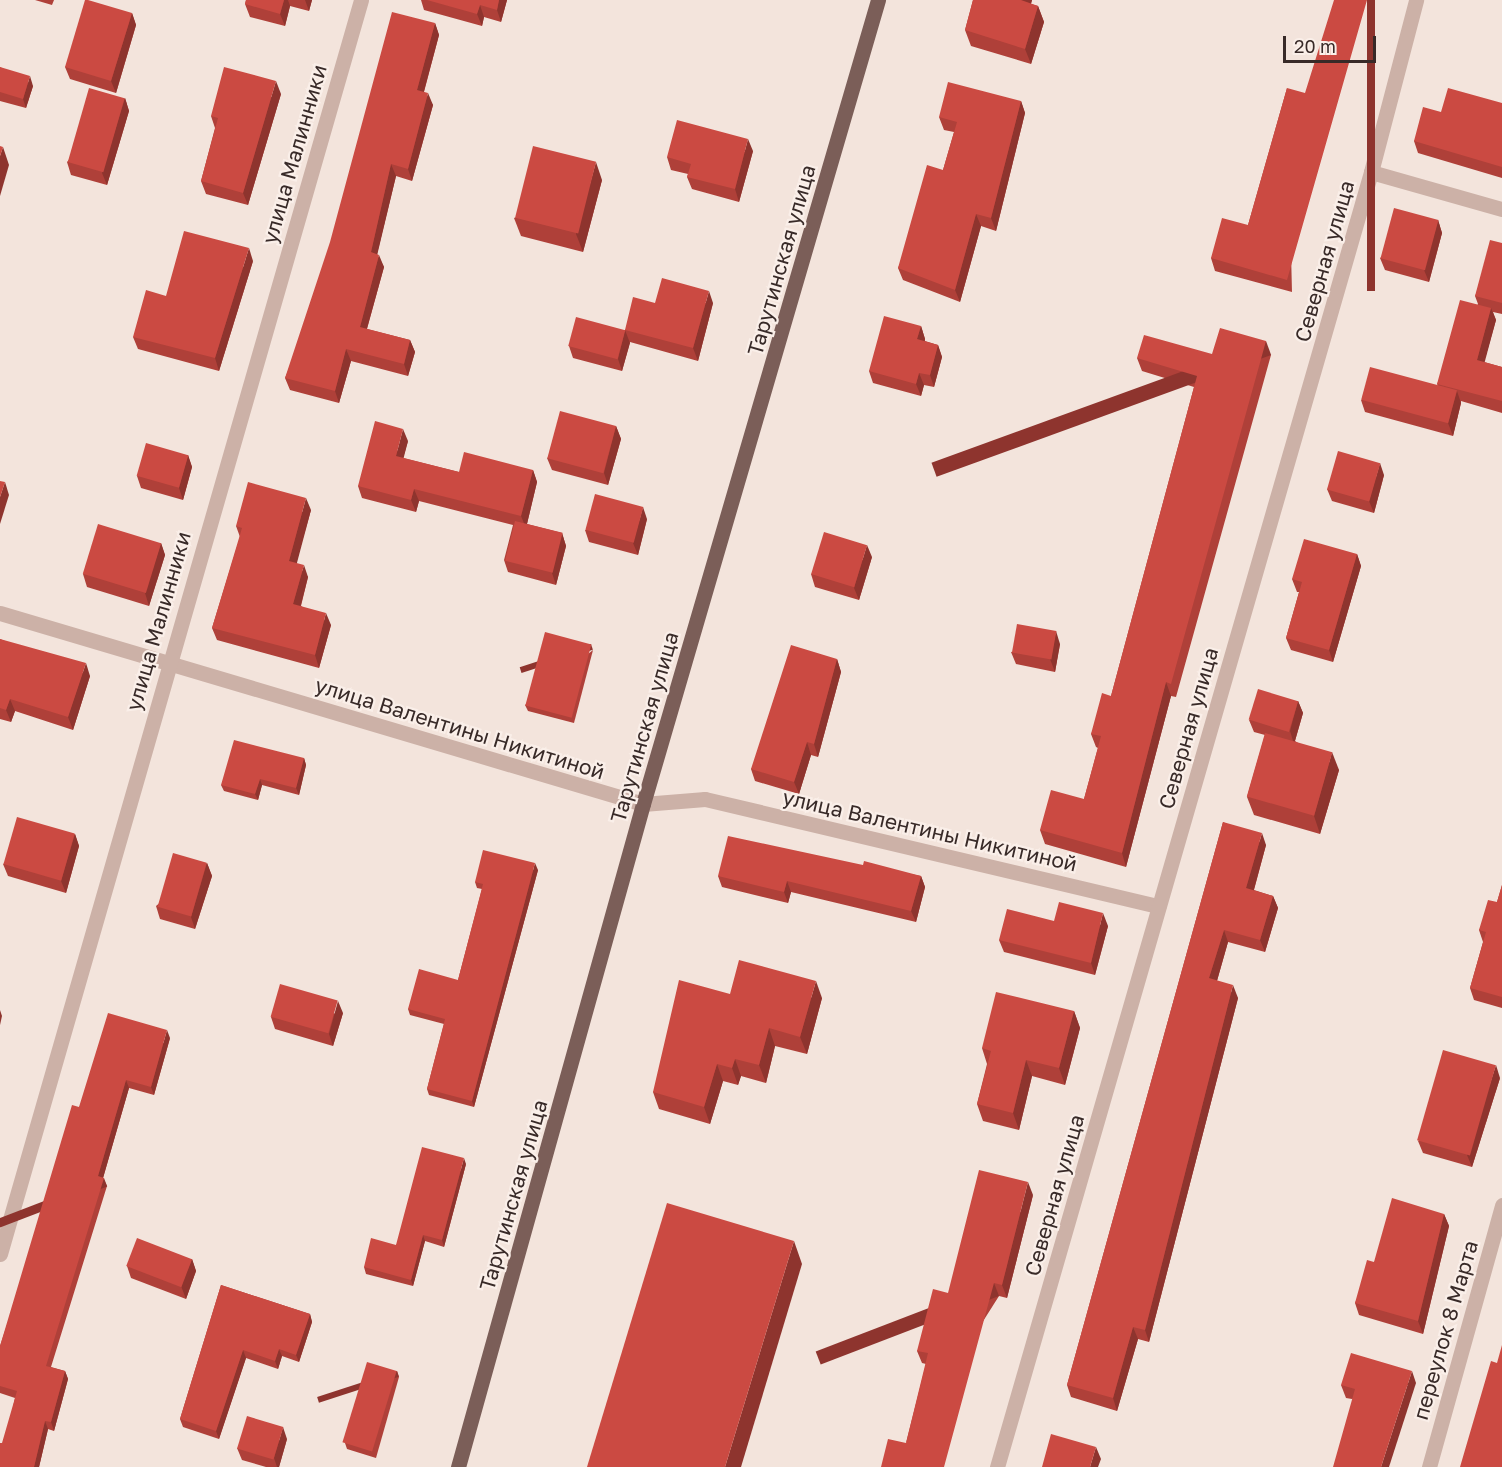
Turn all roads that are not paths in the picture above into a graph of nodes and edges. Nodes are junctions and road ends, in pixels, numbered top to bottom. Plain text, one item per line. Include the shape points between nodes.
1 (361, 0) edge
2 (878, 0) edge
3 (1416, 0) edge
4 (1371, 172) junction
5 (1502, 209) edge
6 (0, 612) edge
7 (168, 662) junction
8 (643, 804) junction
9 (1159, 906) junction
10 (1502, 1205) edge
11 (0, 1254) edge
12 (458, 1467) edge
13 (998, 1467) edge
14 (1429, 1467) edge

1 - 7 street, улица Малинники
2 - 8 main road, Тарутинская улица
3 - 4 street, Северная улица
4 - 5 street
4 - 9 street, Северная улица
6 - 7 street, улица Валентины Никитиной
7 - 8 street, улица Валентины Никитиной
7 - 11 street, улица Малинники
8 - 9 street, улица Валентины Никитиной via 705,799
8 - 12 main road, Тарутинская улица
9 - 13 street, Северная улица
10 - 14 street, переулок 8 Марта

